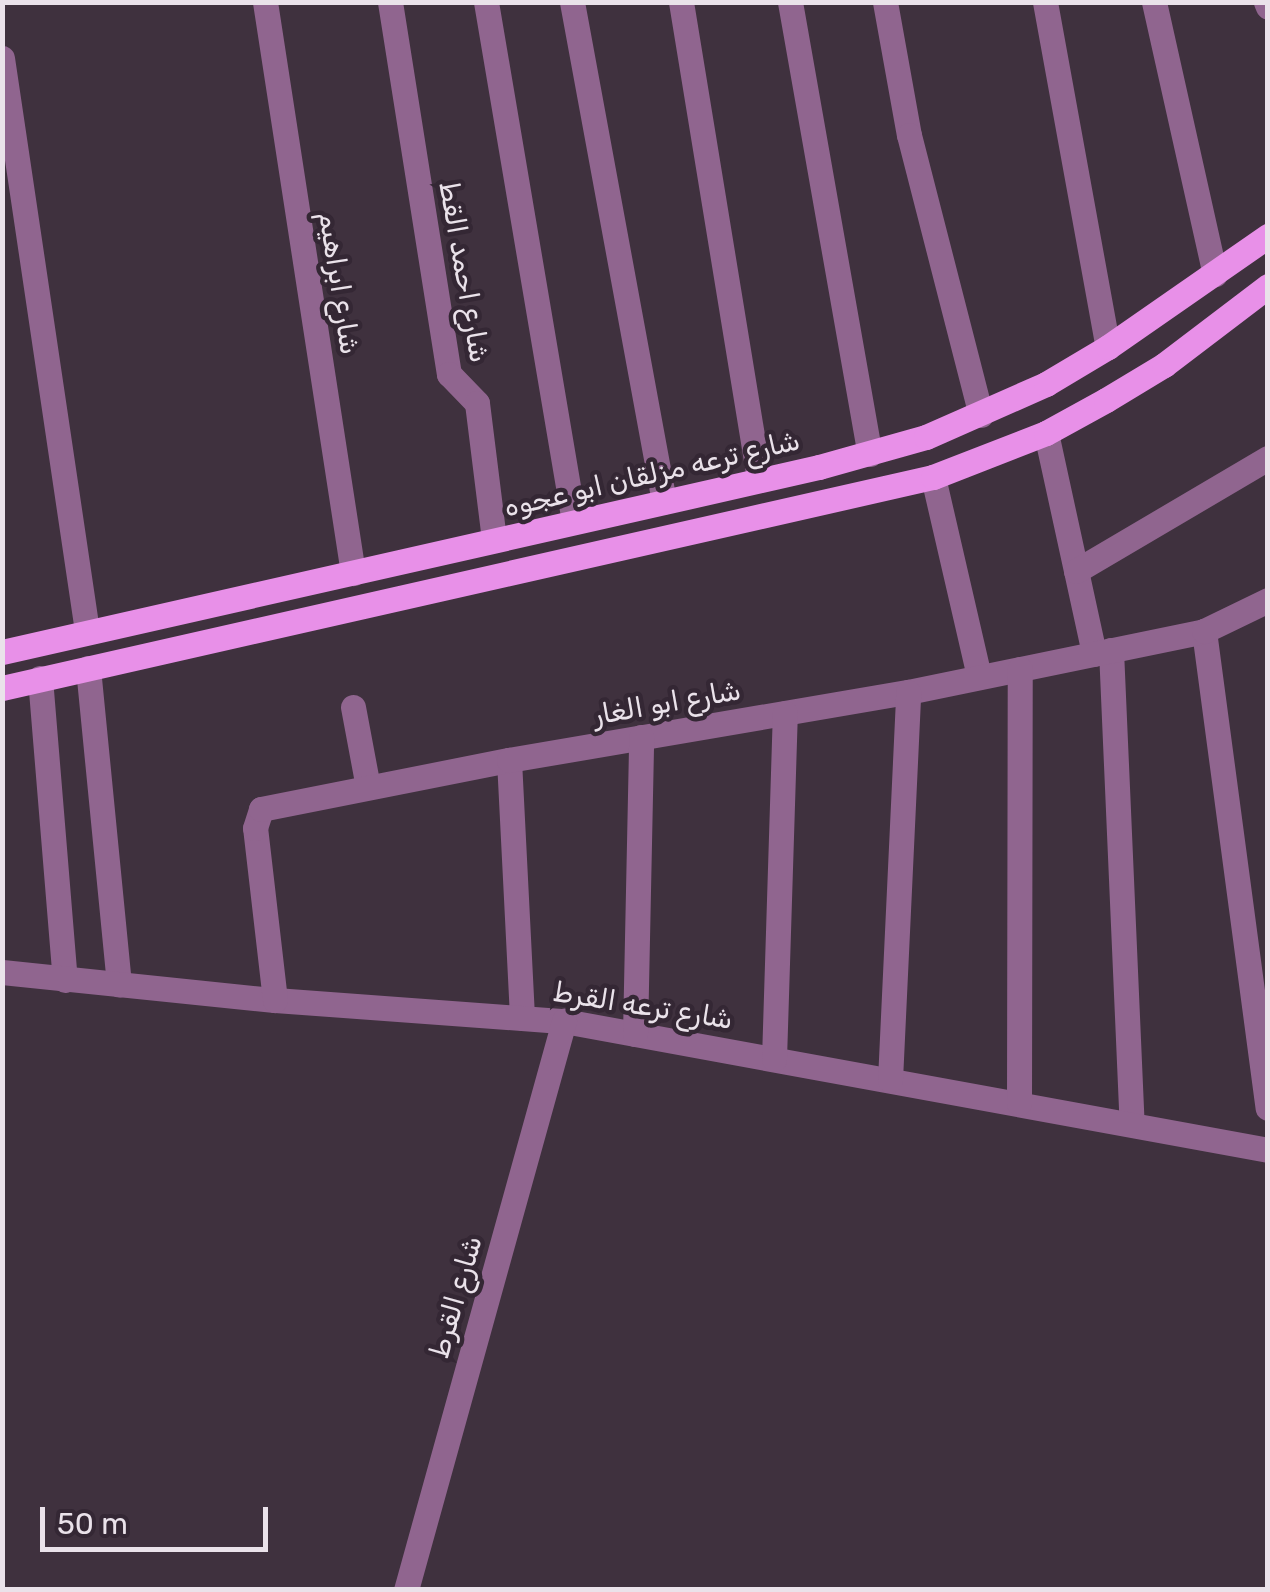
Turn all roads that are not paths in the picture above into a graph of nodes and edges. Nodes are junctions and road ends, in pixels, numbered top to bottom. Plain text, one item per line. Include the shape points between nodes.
1 (265, 2) edge
2 (390, 2) edge
3 (486, 2) edge
4 (572, 2) edge
5 (681, 2) edge
6 (790, 2) edge
7 (885, 2) edge
8 (1045, 2) edge
9 (1154, 2) edge
10 (2, 58) edge
11 (1268, 236) edge
12 (1215, 274) junction
13 (1268, 286) edge
14 (1108, 347) junction
15 (981, 415) junction
16 (1046, 433) junction
17 (870, 454) junction
18 (1268, 458) edge
19 (932, 477) junction
20 (759, 480) junction
21 (664, 502) junction
22 (574, 522) junction
23 (494, 540) junction
24 (1076, 572) junction
25 (353, 573) junction
26 (1268, 600) edge
27 (88, 631) junction
28 (1204, 631) junction
29 (2, 652) edge
30 (1102, 652) junction
31 (88, 668) junction
32 (1020, 669) junction
33 (979, 677) junction
34 (40, 678) junction
35 (2, 688) edge
36 (908, 692) junction
37 (353, 707) dead end
38 (785, 713) junction
39 (641, 737) junction
40 (509, 760) junction
41 (368, 787) junction
42 (2, 972) edge
43 (65, 980) junction
44 (119, 984) junction
45 (276, 1000) junction
46 (522, 1018) junction
47 (564, 1021) junction
48 (634, 1034) junction
49 (774, 1059) junction
50 (890, 1080) junction
51 (1267, 1094) edge
52 (1019, 1103) junction
53 (1132, 1124) junction
54 (1268, 1150) edge
55 (406, 1590) edge

1 - 25 street, شارع ابراهيم
2 - 23 street, شارع احمد القط via 449,374 478,403
3 - 22 street
4 - 21 street
5 - 20 street
6 - 17 street
7 - 15 street via 909,135
8 - 14 street
9 - 12 street
10 - 27 street
11 - 12 main road, شارع ترعه مزلقان ابو عجوه
12 - 14 main road, شارع ترعه مزلقان ابو عجوه
13 - 16 main road via 1164,365
14 - 15 main road, شارع ترعه مزلقان ابو عجوه
15 - 17 main road, شارع ترعه مزلقان ابو عجوه
16 - 19 main road
16 - 24 street
17 - 20 main road, شارع ترعه مزلقان ابو عجوه
18 - 24 street
19 - 31 main road
19 - 33 street
20 - 21 main road, شارع ترعه مزلقان ابو عجوه
21 - 22 main road, شارع ترعه مزلقان ابو عجوه
22 - 23 main road, شارع ترعه مزلقان ابو عجوه
23 - 25 main road, شارع ترعه مزلقان ابو عجوه
24 - 30 street
25 - 27 main road, شارع ترعه مزلقان ابو عجوه
26 - 28 street, شارع ابو الغار
27 - 29 main road, شارع ترعه مزلقان ابو عجوه
28 - 30 street, شارع ابو الغار
28 - 51 street
30 - 32 street, شارع ابو الغار
30 - 53 street
31 - 34 main road
31 - 44 street
32 - 33 street, شارع ابو الغار
32 - 52 street
33 - 36 street, شارع ابو الغار
34 - 35 main road
34 - 43 street
36 - 38 street, شارع ابو الغار
36 - 50 street
37 - 41 street
38 - 39 street, شارع ابو الغار
38 - 49 street
39 - 40 street, شارع ابو الغار
39 - 48 street
40 - 41 street, شارع ابو الغار
40 - 46 street
41 - 45 street, شارع ابو الغار via 271,806 255,818
42 - 43 street, شارع ترعه القرط
43 - 44 street, شارع ترعه القرط
44 - 45 street, شارع ترعه القرط
45 - 46 street, شارع ترعه القرط
46 - 47 street, شارع ترعه القرط
47 - 48 street, شارع ترعه القرط
47 - 55 street, شارع القرط
48 - 49 street, شارع ترعه القرط
49 - 50 street, شارع ترعه القرط
50 - 52 street, شارع ترعه القرط
52 - 53 street, شارع ترعه القرط
53 - 54 street, شارع ترعه القرط

